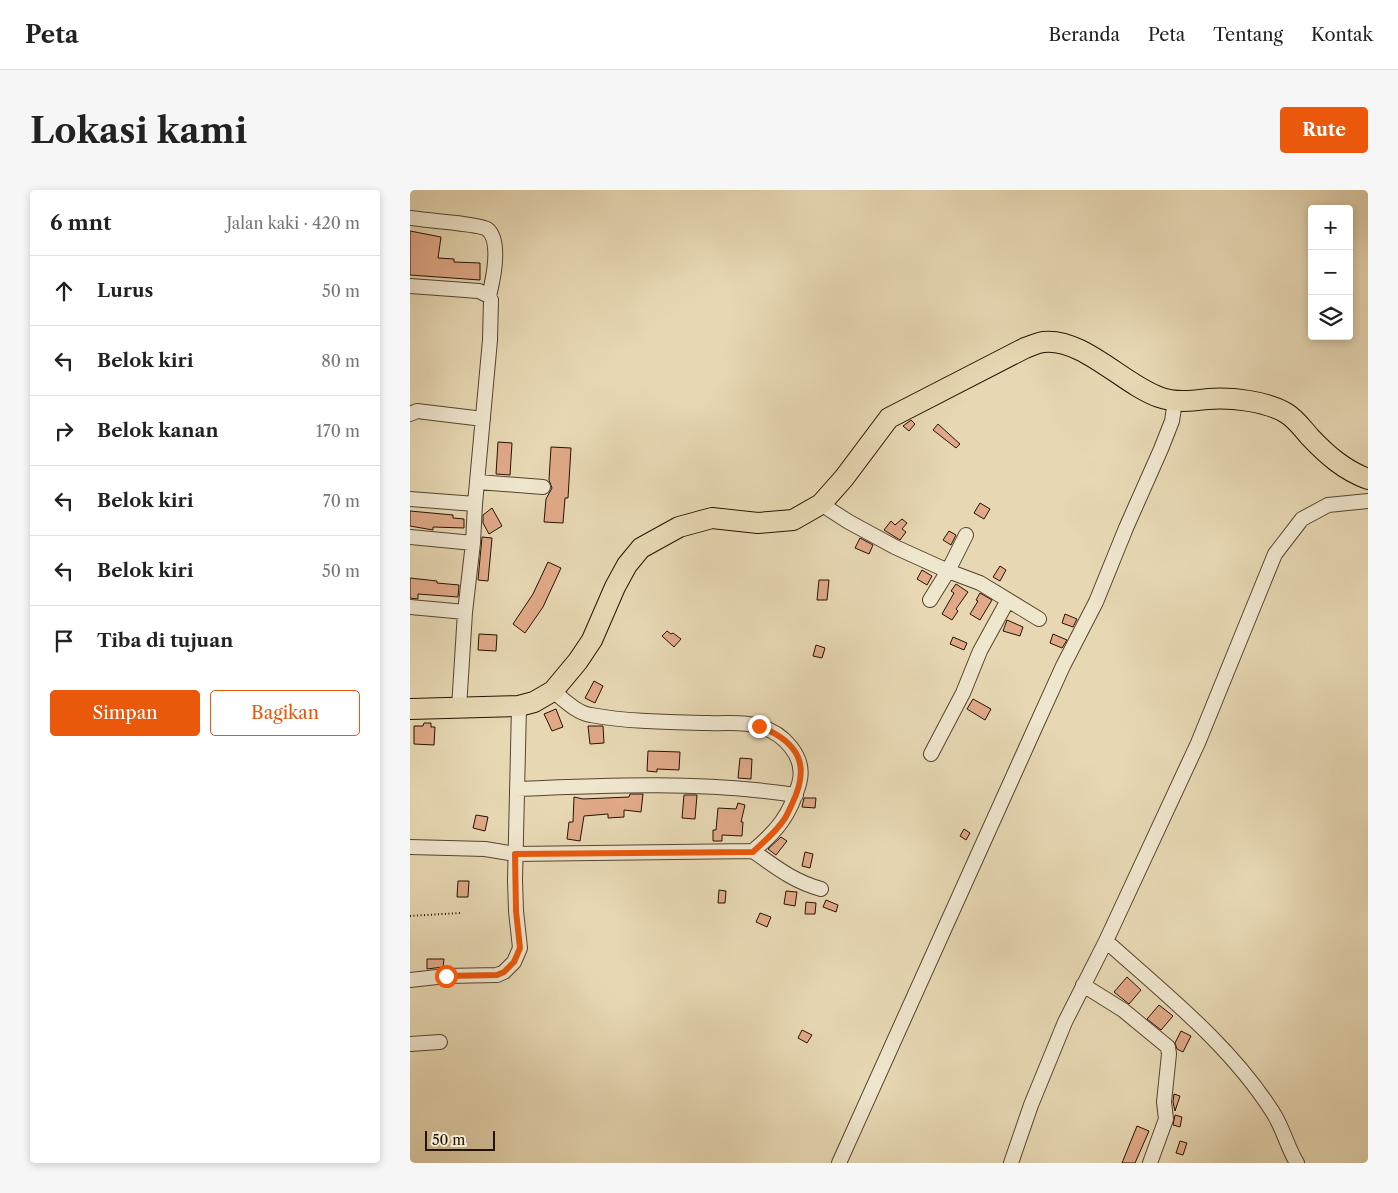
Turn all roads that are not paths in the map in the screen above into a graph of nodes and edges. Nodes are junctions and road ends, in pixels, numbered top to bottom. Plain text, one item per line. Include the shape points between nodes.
1 (410, 218) edge
2 (410, 286) edge
3 (489, 296) junction
4 (1175, 401) junction
5 (410, 414) edge
6 (483, 419) junction
7 (1368, 479) edge
8 (478, 482) junction
9 (543, 487) dead end
10 (410, 499) edge
11 (1368, 501) edge
12 (474, 504) junction
13 (821, 504) junction
14 (966, 534) dead end
15 (410, 537) edge
16 (473, 543) junction
17 (948, 571) junction
18 (930, 600) dead end
19 (1008, 600) junction
20 (410, 607) edge
21 (465, 612) junction
22 (1039, 619) dead end
23 (553, 691) junction
24 (519, 706) junction
25 (459, 708) junction
26 (410, 709) edge
27 (930, 754) dead end
28 (516, 789) junction
29 (796, 795) junction
30 (410, 848) edge
31 (753, 852) junction
32 (515, 854) junction
33 (821, 889) dead end
34 (1106, 941) junction
35 (410, 980) edge
36 (1084, 985) junction
37 (440, 1042) dead end
38 (410, 1044) edge
39 (840, 1163) edge
40 (1011, 1163) edge
41 (1150, 1163) edge
42 (1297, 1163) edge

1 - 3 street via 487,229 494,238 495,254
2 - 3 street via 479,291
3 - 6 street via 490,340
4 - 7 highway via 1222,398 1252,402 1285,412 1337,462
4 - 13 highway via 1158,397 1066,345 1042,342 889,418
4 - 39 street via 1172,421 1161,450 1096,602 1048,698
5 - 6 street via 417,411
6 - 8 street
8 - 9 street
8 - 12 street
10 - 12 street
11 - 34 street via 1328,505 1302,520 1274,554 1198,743
12 - 16 street
13 - 17 street via 871,534
13 - 23 highway via 793,520 758,523 712,518 694,522 641,548 623,572 592,640
14 - 17 street
15 - 16 street
16 - 21 street
17 - 18 street
17 - 19 street via 980,583
19 - 22 street
19 - 27 street via 980,651 964,693
20 - 21 street
21 - 25 street
23 - 24 highway
23 - 29 street via 588,715 684,723 741,722 771,730 787,742 802,767
24 - 25 highway
24 - 28 street
25 - 26 highway
28 - 29 street via 616,785 725,786
28 - 32 street
29 - 31 street via 783,821
30 - 32 street via 485,849
31 - 32 street
31 - 33 street via 791,878
32 - 35 street via 520,948 514,962 497,975
34 - 36 street
34 - 42 street via 1182,1007 1249,1078 1274,1112
36 - 40 street via 1065,1022
36 - 41 street via 1123,1010 1168,1047 1166,1119
37 - 38 street

